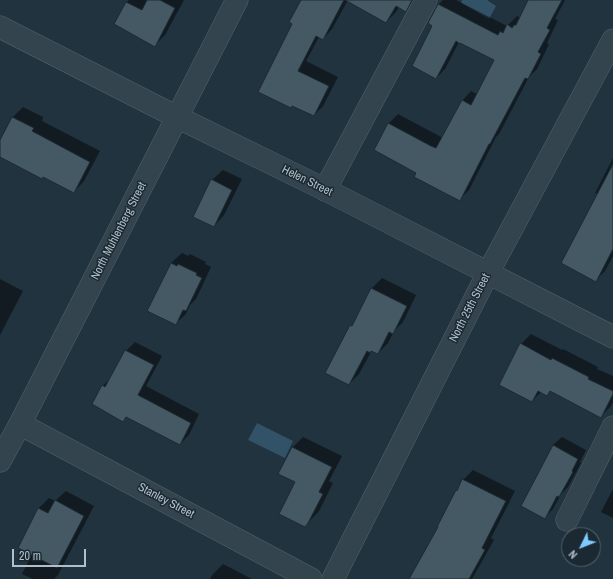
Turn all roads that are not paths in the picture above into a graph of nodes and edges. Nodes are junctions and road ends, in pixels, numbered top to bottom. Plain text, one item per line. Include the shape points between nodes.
1 (237, 0) edge
2 (426, 0) edge
3 (0, 27) edge
4 (613, 40) edge
5 (177, 117) junction
6 (325, 190) junction
7 (488, 273) junction
8 (613, 337) edge
9 (20, 424) junction
10 (613, 427) edge
11 (0, 461) edge
12 (567, 520) dead end
13 (312, 579) edge
14 (333, 579) edge

1 - 5 street, North Muhlenberg Street
2 - 6 street
3 - 5 street, Helen Street
4 - 7 street, North 25th Street
5 - 6 street, Helen Street
5 - 9 street, North Muhlenberg Street
6 - 7 street, Helen Street
7 - 8 street, Helen Street
7 - 14 street, North 25th Street
9 - 11 street, North Muhlenberg Street
9 - 13 street, Stanley Street
10 - 12 street

